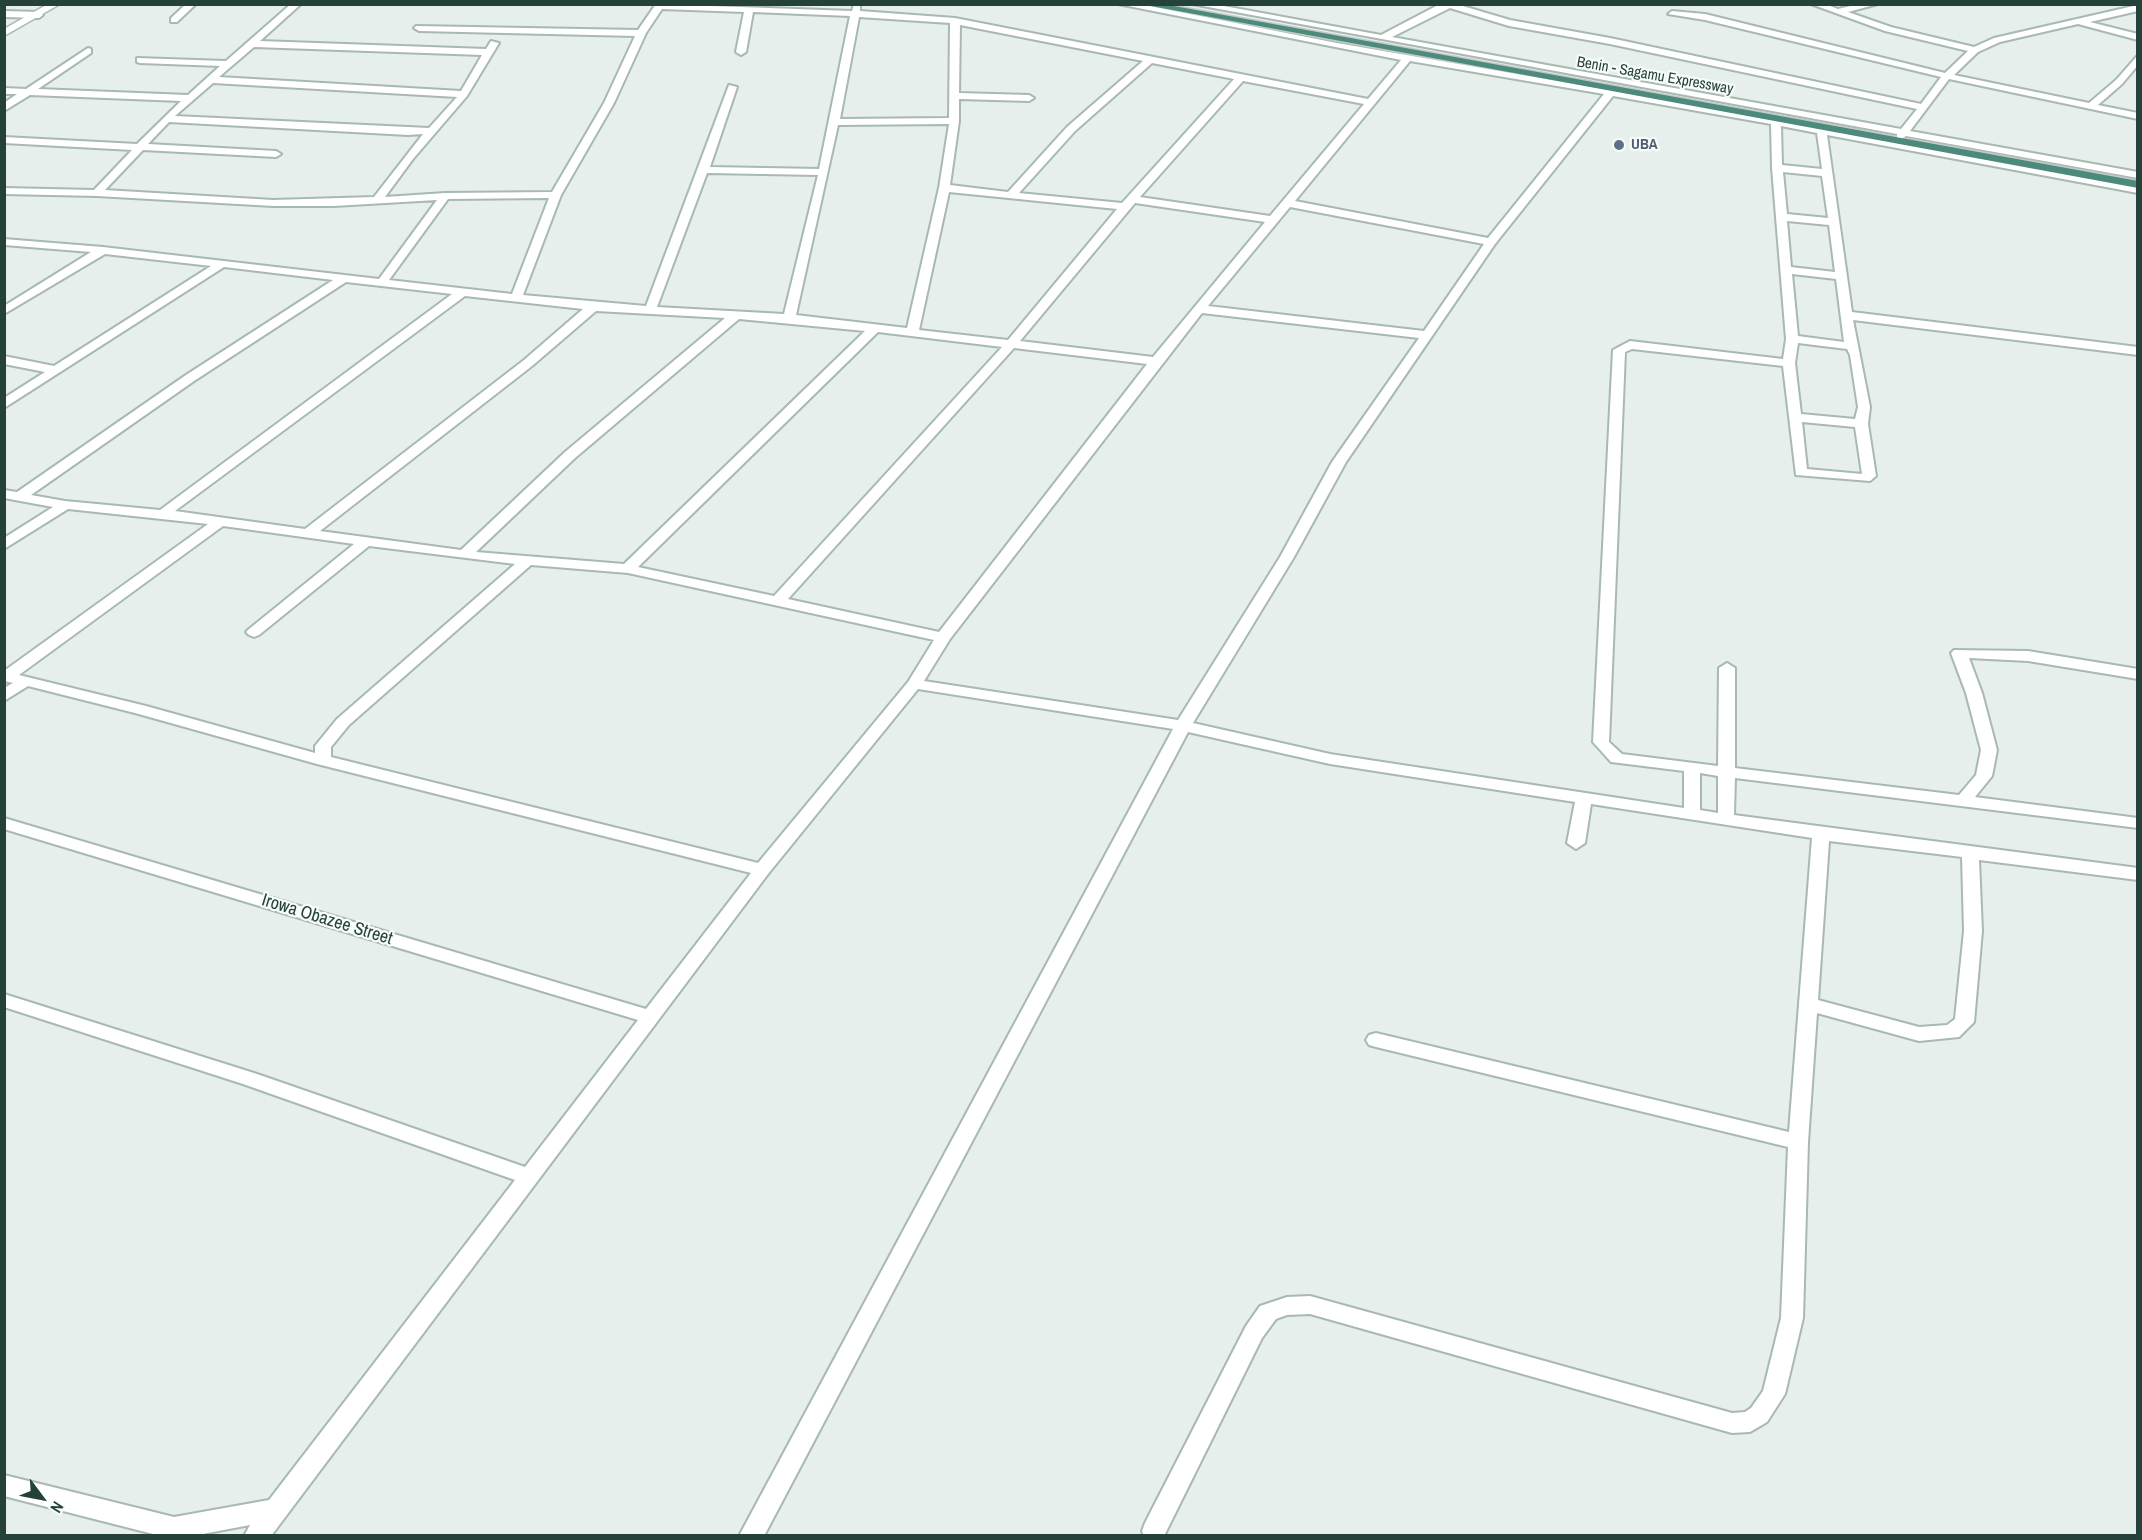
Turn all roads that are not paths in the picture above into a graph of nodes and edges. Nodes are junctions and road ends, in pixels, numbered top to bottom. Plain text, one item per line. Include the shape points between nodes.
1 (56, 4) edge
2 (192, 4) edge
3 (297, 4) edge
4 (1122, 4) edge
5 (1144, 4) edge
6 (1166, 4) edge
7 (1196, 4) edge
8 (1815, 4) edge
9 (1874, 4) edge
10 (660, 5) edge
11 (1448, 5) edge
12 (2138, 8) edge
13 (855, 9) edge
14 (749, 11) junction
15 (1836, 12) junction
16 (4, 14) edge
17 (1671, 14) dead end
18 (39, 15) junction
19 (174, 20) dead end
20 (1268, 20) junction
21 (955, 21) junction
22 (2079, 22) junction
23 (419, 28) dead end
24 (503, 31) junction
25 (4, 33) edge
26 (640, 33) junction
27 (1382, 38) junction
28 (2138, 38) edge
29 (254, 44) junction
30 (1975, 50) junction
31 (88, 51) dead end
32 (487, 52) junction
33 (741, 52) dead end
34 (1408, 58) junction
35 (2138, 58) edge
36 (140, 60) dead end
37 (1149, 61) junction
38 (231, 64) junction
39 (1947, 76) junction
40 (1240, 78) junction
41 (213, 80) junction
42 (732, 87) dead end
43 (4, 92) edge
44 (28, 92) junction
45 (464, 94) junction
46 (1609, 94) junction
47 (955, 96) junction
48 (189, 98) junction
49 (1029, 99) dead end
50 (1372, 103) junction
51 (2091, 106) junction
52 (1922, 107) junction
53 (4, 108) edge
54 (2138, 116) edge
55 (166, 119) junction
56 (954, 121) junction
57 (1776, 121) junction
58 (832, 122) junction
59 (431, 130) junction
60 (1821, 130) junction
61 (1902, 134) junction
62 (4, 140) edge
63 (141, 146) junction
64 (276, 154) dead end
65 (1777, 168) junction
66 (702, 170) junction
67 (824, 172) junction
68 (1827, 173) junction
69 (2138, 177) edge
70 (2138, 184) edge
71 (944, 188) junction
72 (2138, 190) edge
73 (4, 191) edge
74 (97, 193) junction
75 (1012, 194) junction
76 (556, 195) junction
77 (445, 196) junction
78 (377, 200) junction
79 (1128, 203) junction
80 (1287, 203) junction
81 (1782, 217) junction
82 (1272, 220) junction
83 (1834, 222) junction
84 (4, 242) edge
85 (1491, 242) junction
86 (103, 250) junction
87 (223, 263) junction
88 (1787, 270) junction
89 (1841, 276) junction
90 (345, 277) junction
91 (382, 282) junction
92 (464, 291) junction
93 (516, 298) junction
94 (593, 307) junction
95 (1199, 309) junction
96 (4, 310) edge
97 (650, 310) junction
98 (1846, 315) junction
99 (735, 316) junction
100 (789, 318) junction
101 (876, 327) junction
102 (912, 333) junction
103 (1428, 335) junction
104 (1792, 339) junction
105 (1010, 345) junction
106 (1851, 346) junction
107 (2138, 351) edge
108 (4, 360) edge
109 (1156, 362) junction
110 (1789, 363) junction
111 (55, 370) junction
112 (4, 404) edge
113 (1794, 417) junction
114 (1861, 424) junction
115 (4, 494) edge
116 (20, 496) junction
117 (64, 505) junction
118 (163, 514) junction
119 (219, 523) junction
120 (307, 534) junction
121 (366, 542) junction
122 (4, 545) edge
123 (464, 555) junction
124 (528, 560) junction
125 (628, 569) junction
126 (777, 602) junction
127 (254, 632) dead end
128 (943, 637) junction
129 (1727, 668) dead end
130 (2138, 674) edge
131 (6, 676) edge
132 (27, 681) junction
133 (914, 684) junction
134 (4, 696) edge
135 (1183, 726) junction
136 (319, 754) junction
137 (1692, 768) junction
138 (1726, 772) junction
139 (1584, 798) junction
140 (1965, 799) junction
141 (1692, 814) junction
142 (1726, 819) junction
143 (4, 822) edge
144 (2138, 823) edge
145 (1821, 834) junction
146 (1576, 843) dead end
147 (1970, 852) junction
148 (762, 870) junction
149 (2138, 874) edge
150 (4, 1000) edge
151 (1809, 1004) junction
152 (650, 1017) junction
153 (1376, 1040) dead end
154 (1798, 1142) junction
155 (530, 1177) junction
156 (4, 1485) edge
157 (275, 1509) junction
158 (1154, 1531) dead end
159 (177, 1532) edge
160 (255, 1536) edge
161 (751, 1536) edge

1 - 18 street
2 - 19 street
3 - 29 street
4 - 34 street
5 - 57 highway
6 - 20 highway, Benin - Sagamu Expressway
7 - 20 street
8 - 15 street
9 - 15 street
10 - 14 street
10 - 26 street
11 - 27 street
11 - 52 street via 1509,23
12 - 22 street
13 - 14 street
13 - 21 street
13 - 58 street
14 - 33 street
15 - 30 street
16 - 18 street
17 - 39 street via 1705,17
18 - 25 street
20 - 27 street
20 - 61 highway, Benin - Sagamu Expressway
21 - 37 street
21 - 47 street
22 - 28 street
22 - 30 street via 1997,40
23 - 24 street
24 - 26 street
24 - 32 street
26 - 76 street via 609,103
27 - 61 street
29 - 32 street
29 - 38 street
30 - 39 street
31 - 44 street
32 - 45 street
34 - 46 street
34 - 50 street
35 - 51 street via 2119,82
36 - 38 street
37 - 40 street
37 - 75 street via 1071,129
38 - 41 street
39 - 51 street
39 - 52 street
40 - 50 street
40 - 79 street
41 - 45 street
41 - 48 street
42 - 66 street
43 - 44 street
44 - 48 street
44 - 53 street
45 - 59 street
46 - 57 street
46 - 85 street
47 - 49 street
47 - 56 street
48 - 55 street
50 - 80 street
51 - 54 street
52 - 61 street
55 - 59 street
55 - 63 street
56 - 58 street
56 - 71 street
57 - 60 highway
57 - 65 street
58 - 67 street
59 - 78 street
60 - 68 street
60 - 70 highway
60 - 72 street
61 - 69 highway, Benin - Sagamu Expressway
62 - 63 street
63 - 64 street
63 - 74 street
65 - 68 street
65 - 81 street
66 - 67 street
66 - 97 street
67 - 100 street
68 - 83 street
71 - 75 street
71 - 102 street
73 - 74 street
74 - 78 street via 273,203
75 - 79 street
76 - 77 street
76 - 93 street
77 - 78 street
77 - 91 street
79 - 82 street
79 - 105 street
80 - 82 street
80 - 85 street
81 - 83 street
81 - 88 street
82 - 95 street
83 - 89 street
84 - 86 street
85 - 103 street
86 - 87 street
86 - 96 street
87 - 90 street
87 - 111 street
88 - 89 street
88 - 104 street
89 - 98 street
90 - 91 street
90 - 116 street
91 - 92 street
92 - 93 street
92 - 118 street
93 - 94 street
94 - 97 street
94 - 120 street via 528,363
95 - 103 street
95 - 109 street
97 - 99 street
98 - 106 street
98 - 107 street
99 - 100 street
99 - 123 street via 570,455
100 - 101 street
101 - 102 street
101 - 125 street
102 - 105 street
103 - 135 street via 1339,462 1287,557
104 - 106 street
104 - 110 street
105 - 109 street
105 - 126 street
106 - 114 street via 1864,406
108 - 111 street
109 - 128 street
110 - 113 street
110 - 137 street via 1630,345 1619,350 1601,742 1617,758
111 - 112 street
113 - 114 street
113 - 114 street via 1804,473 1869,476
115 - 116 street
116 - 117 street
117 - 118 street
117 - 122 street
118 - 119 street
119 - 120 street
119 - 131 street
120 - 121 street
121 - 123 street
121 - 127 street
123 - 124 street
124 - 125 street
124 - 136 street via 382,685 343,722
125 - 126 street
126 - 128 street
128 - 133 street
129 - 138 street
130 - 140 street via 2028,656 1959,653 1989,750 1984,776
131 - 132 street
132 - 134 street
132 - 136 street
133 - 135 street
133 - 148 street
135 - 139 street via 1330,759
135 - 161 street
136 - 148 street
137 - 138 street
137 - 141 street
138 - 140 street
138 - 142 street
139 - 141 street
139 - 146 street
140 - 144 street
141 - 142 street
142 - 145 street
143 - 152 street, Irowa Obazee Street
145 - 147 street
145 - 151 street
147 - 149 street
147 - 151 street via 1972,931 1964,1022 1953,1032 1919,1034
148 - 152 street
150 - 155 street via 250,1079
151 - 154 street
152 - 155 street via 570,1118
153 - 154 street
154 - 158 street via 1792,1318 1774,1394 1750,1422 1732,1422 1644,1400 1310,1305 1287,1306 1269,1312 1254,1332
155 - 157 street
156 - 159 street
157 - 159 street
157 - 160 street

